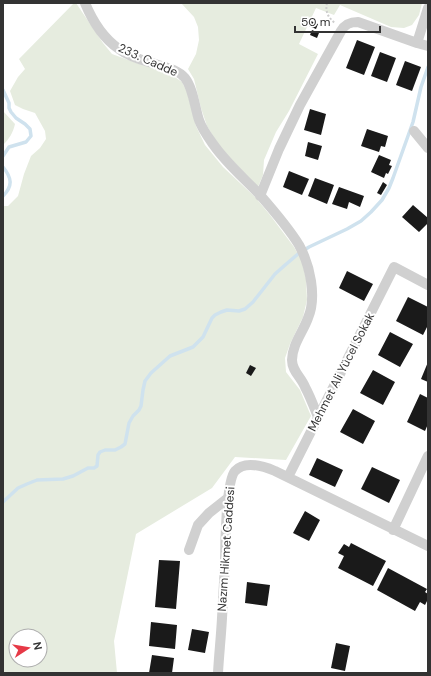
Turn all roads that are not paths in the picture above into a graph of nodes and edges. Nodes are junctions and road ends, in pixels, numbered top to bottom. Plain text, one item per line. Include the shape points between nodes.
1 (86, 3) edge
2 (428, 8) edge
3 (417, 43) junction
4 (428, 46) edge
5 (414, 131) dead end
6 (428, 148) edge
7 (260, 196) junction
8 (428, 285) edge
9 (318, 418) junction
10 (428, 456) edge
11 (288, 477) junction
12 (228, 498) junction
13 (393, 530) junction
14 (428, 546) edge
15 (189, 550) dead end
16 (218, 673) edge

1 - 7 street, 233. Cadde via 99,28 120,50 153,64 168,67 184,77 206,134 224,160
2 - 3 street
3 - 4 street
3 - 7 street via 358,22 345,25 297,112
5 - 6 street
7 - 9 street, 233. Cadde via 290,231 305,257 313,298 308,318 292,354 292,362 294,371 306,387
8 - 9 street, Mehmet Ali Yücel Sokak via 394,267
9 - 11 street, Mehmet Ali Yücel Sokak
10 - 13 street
11 - 12 street, Nazım Hikmet Caddesi via 265,467 247,465 235,471
11 - 13 street, Nazım Hikmet Caddesi
12 - 15 street via 198,525
12 - 16 street, Nazım Hikmet Caddesi
13 - 14 street, Nazım Hikmet Caddesi

